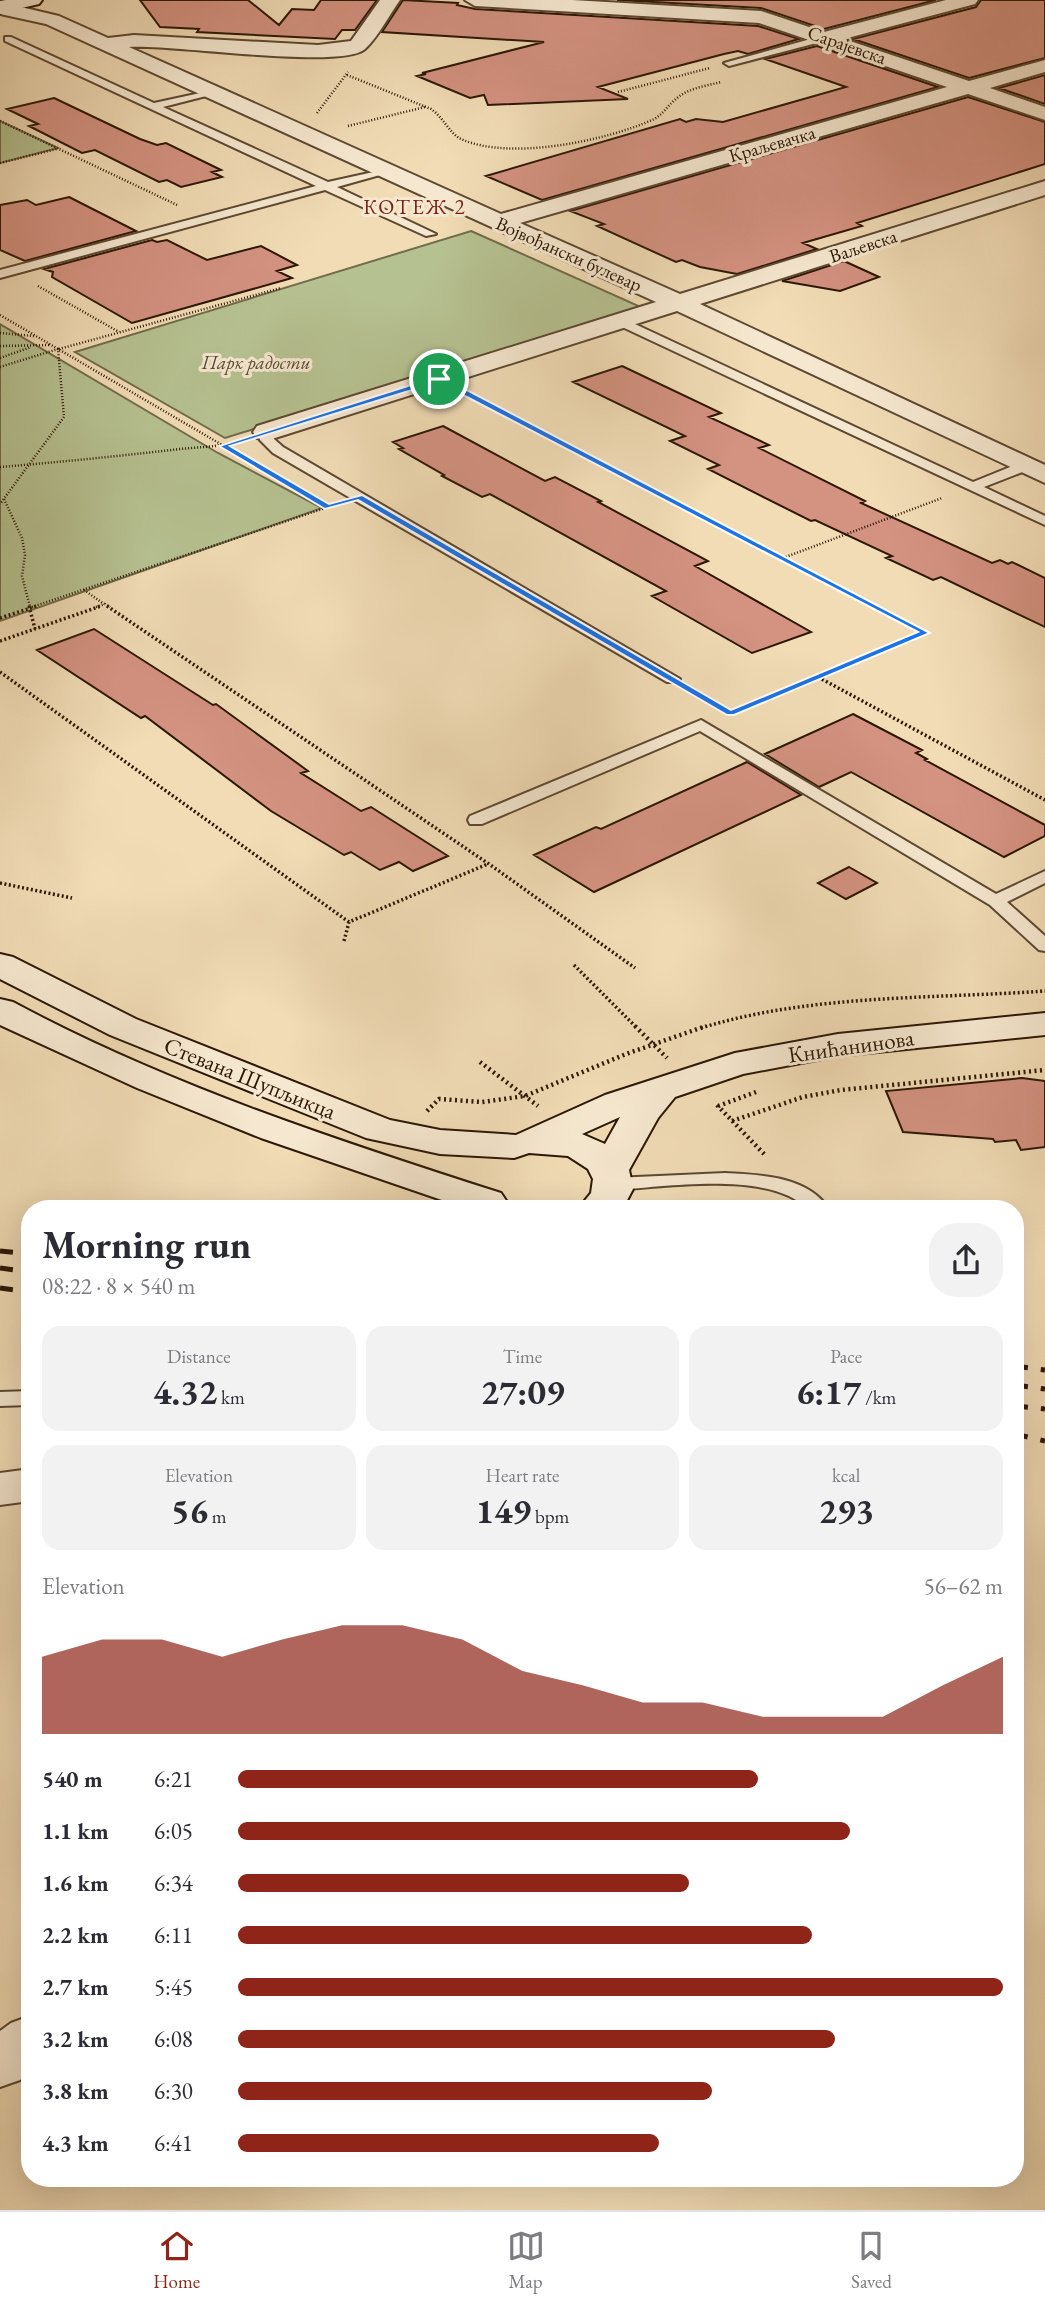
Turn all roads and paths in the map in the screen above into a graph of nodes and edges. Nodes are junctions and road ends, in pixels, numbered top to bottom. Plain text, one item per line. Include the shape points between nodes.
1 (390, 0) edge
2 (475, 0) edge
3 (29, 1) edge
4 (951, 2) edge
5 (0, 8) edge
6 (52, 20) junction
7 (825, 38) junction
8 (8, 39) dead end
9 (105, 45) junction
10 (358, 45) junction
11 (729, 63) junction
12 (1045, 66) edge
13 (346, 74) junction
14 (969, 88) junction
15 (210, 92) junction
16 (618, 92) dead end
17 (153, 106) junction
18 (426, 107) junction
19 (1045, 114) edge
20 (0, 121) edge
21 (304, 135) junction
22 (58, 148) junction
23 (0, 163) edge
24 (383, 171) junction
25 (326, 186) junction
26 (1045, 188) edge
27 (206, 218) junction
28 (498, 222) junction
29 (430, 234) dead end
30 (6, 273) edge
31 (281, 288) dead end
32 (681, 304) junction
33 (0, 315) edge
34 (622, 322) junction
35 (119, 332) junction
36 (0, 333) edge
37 (35, 336) junction
38 (35, 345) junction
39 (51, 345) junction
40 (0, 346) edge
41 (58, 349) junction
42 (0, 358) edge
43 (0, 367) edge
44 (439, 379) junction
45 (266, 432) junction
46 (223, 446) junction
47 (27, 464) junction
48 (258, 466) dead end
49 (0, 467) edge
50 (1035, 470) edge
51 (973, 486) junction
52 (359, 497) junction
53 (4, 499) junction
54 (316, 500) dead end
55 (0, 503) edge
56 (328, 507) junction
57 (1045, 521) edge
58 (783, 558) junction
59 (84, 590) junction
60 (105, 604) junction
61 (30, 608) junction
62 (0, 618) edge
63 (35, 629) junction
64 (0, 641) edge
65 (0, 672) edge
66 (818, 677) junction
67 (671, 679) joint
68 (731, 713) junction
69 (701, 725) junction
70 (1045, 800) edge
71 (476, 820) dead end
72 (489, 864) junction
73 (1045, 876) edge
74 (0, 883) edge
75 (72, 898) dead end
76 (996, 901) junction
77 (349, 922) junction
78 (344, 941) dead end
79 (1045, 946) edge
80 (0, 965) edge
81 (574, 965) dead end
82 (635, 968) dead end
83 (0, 1010) edge
84 (1045, 1024) edge
85 (480, 1062) dead end
86 (1045, 1070) edge
87 (662, 1071) junction
88 (718, 1106) dead end
89 (417, 1107) dead end
90 (438, 1113) dead end
91 (732, 1121) junction
92 (530, 1127) junction
93 (765, 1155) dead end
94 (608, 1187) edge
95 (471, 1200) edge
96 (486, 1200) edge
97 (814, 1200) edge
98 (21, 1398) edge
99 (0, 1399) edge
100 (21, 1486) edge
101 (0, 1489) edge
102 (21, 2046) edge
103 (0, 2063) edge

1 - 10 street
2 - 7 street, Сарајевска via 738,15 776,21
3 - 5 street
3 - 6 street, Војвођански булевар
4 - 7 street
5 - 6 street, Војвођански булевар
6 - 9 street, Војвођански булевар
7 - 11 lane
7 - 14 street, Сарајевска
8 - 17 lane
9 - 10 street via 134,41 318,51
9 - 15 street, Војвођански булевар
10 - 13 path via 362,53
11 - 16 path
11 - 18 path via 736,69 735,76 679,96 657,118 548,145 475,145 451,132 440,115
12 - 14 street, Краљевачка
13 - 18 path
13 - 21 path
14 - 19 street, Сарајевска
14 - 28 street, Краљевачка
15 - 17 lane
15 - 21 street, Војвођански булевар
17 - 25 lane
18 - 21 path
20 - 22 path
21 - 24 street, Војвођански булевар
22 - 23 path
22 - 27 path
24 - 25 lane
24 - 28 street, Војвођански булевар
25 - 27 lane
25 - 29 lane
26 - 32 street, Ваљевска
27 - 30 lane
28 - 32 street, Војвођански булевар
30 - 35 path
31 - 35 path
32 - 34 street, Ваљевска
32 - 50 street, Војвођански булевар
33 - 37 path
34 - 44 street, Ваљевска
34 - 51 lane
35 - 41 path
36 - 37 path
37 - 39 path
38 - 39 path
38 - 40 path
38 - 42 path
39 - 41 path
41 - 43 path
41 - 46 path
41 - 47 path via 64,417
44 - 45 street, Ваљевска
44 - 58 path
45 - 46 path
45 - 52 lane via 267,440 278,450
46 - 47 path
46 - 48 path
47 - 49 path
47 - 53 path
50 - 51 lane
51 - 57 lane
51 - 58 path
52 - 56 path
52 - 67 lane
53 - 55 path
53 - 61 path via 22,538 22,576
54 - 56 path
56 - 59 path
58 - 66 path via 925,633
59 - 60 path
59 - 61 path
60 - 63 path
60 - 72 path
61 - 62 path
61 - 63 path
63 - 64 path
65 - 77 path
66 - 68 path
66 - 70 path
67 - 68 path
68 - 69 path
69 - 71 lane
69 - 76 lane
72 - 77 path
72 - 82 path
73 - 76 lane
74 - 75 path
76 - 79 lane
77 - 78 path
80 - 92 street, Стевана Шупљикца via 123,1027 380,1130 440,1142
81 - 87 path
83 - 95 street, Стевана Шупљикца via 221,1110
84 - 87 street, Книћанинова via 838,1045 736,1064
85 - 92 path
86 - 91 path via 841,1090 803,1097
87 - 92 street, Книћанинова via 619,1103
87 - 94 street
88 - 91 path
89 - 90 path
91 - 93 path
92 - 94 street, Стевана Шупљикца via 551,1141 601,1158
92 - 96 street, Книћанинова via 481,1170 478,1181
94 - 97 lane via 736,1179 798,1189
98 - 99 lane
100 - 101 street
102 - 103 street

